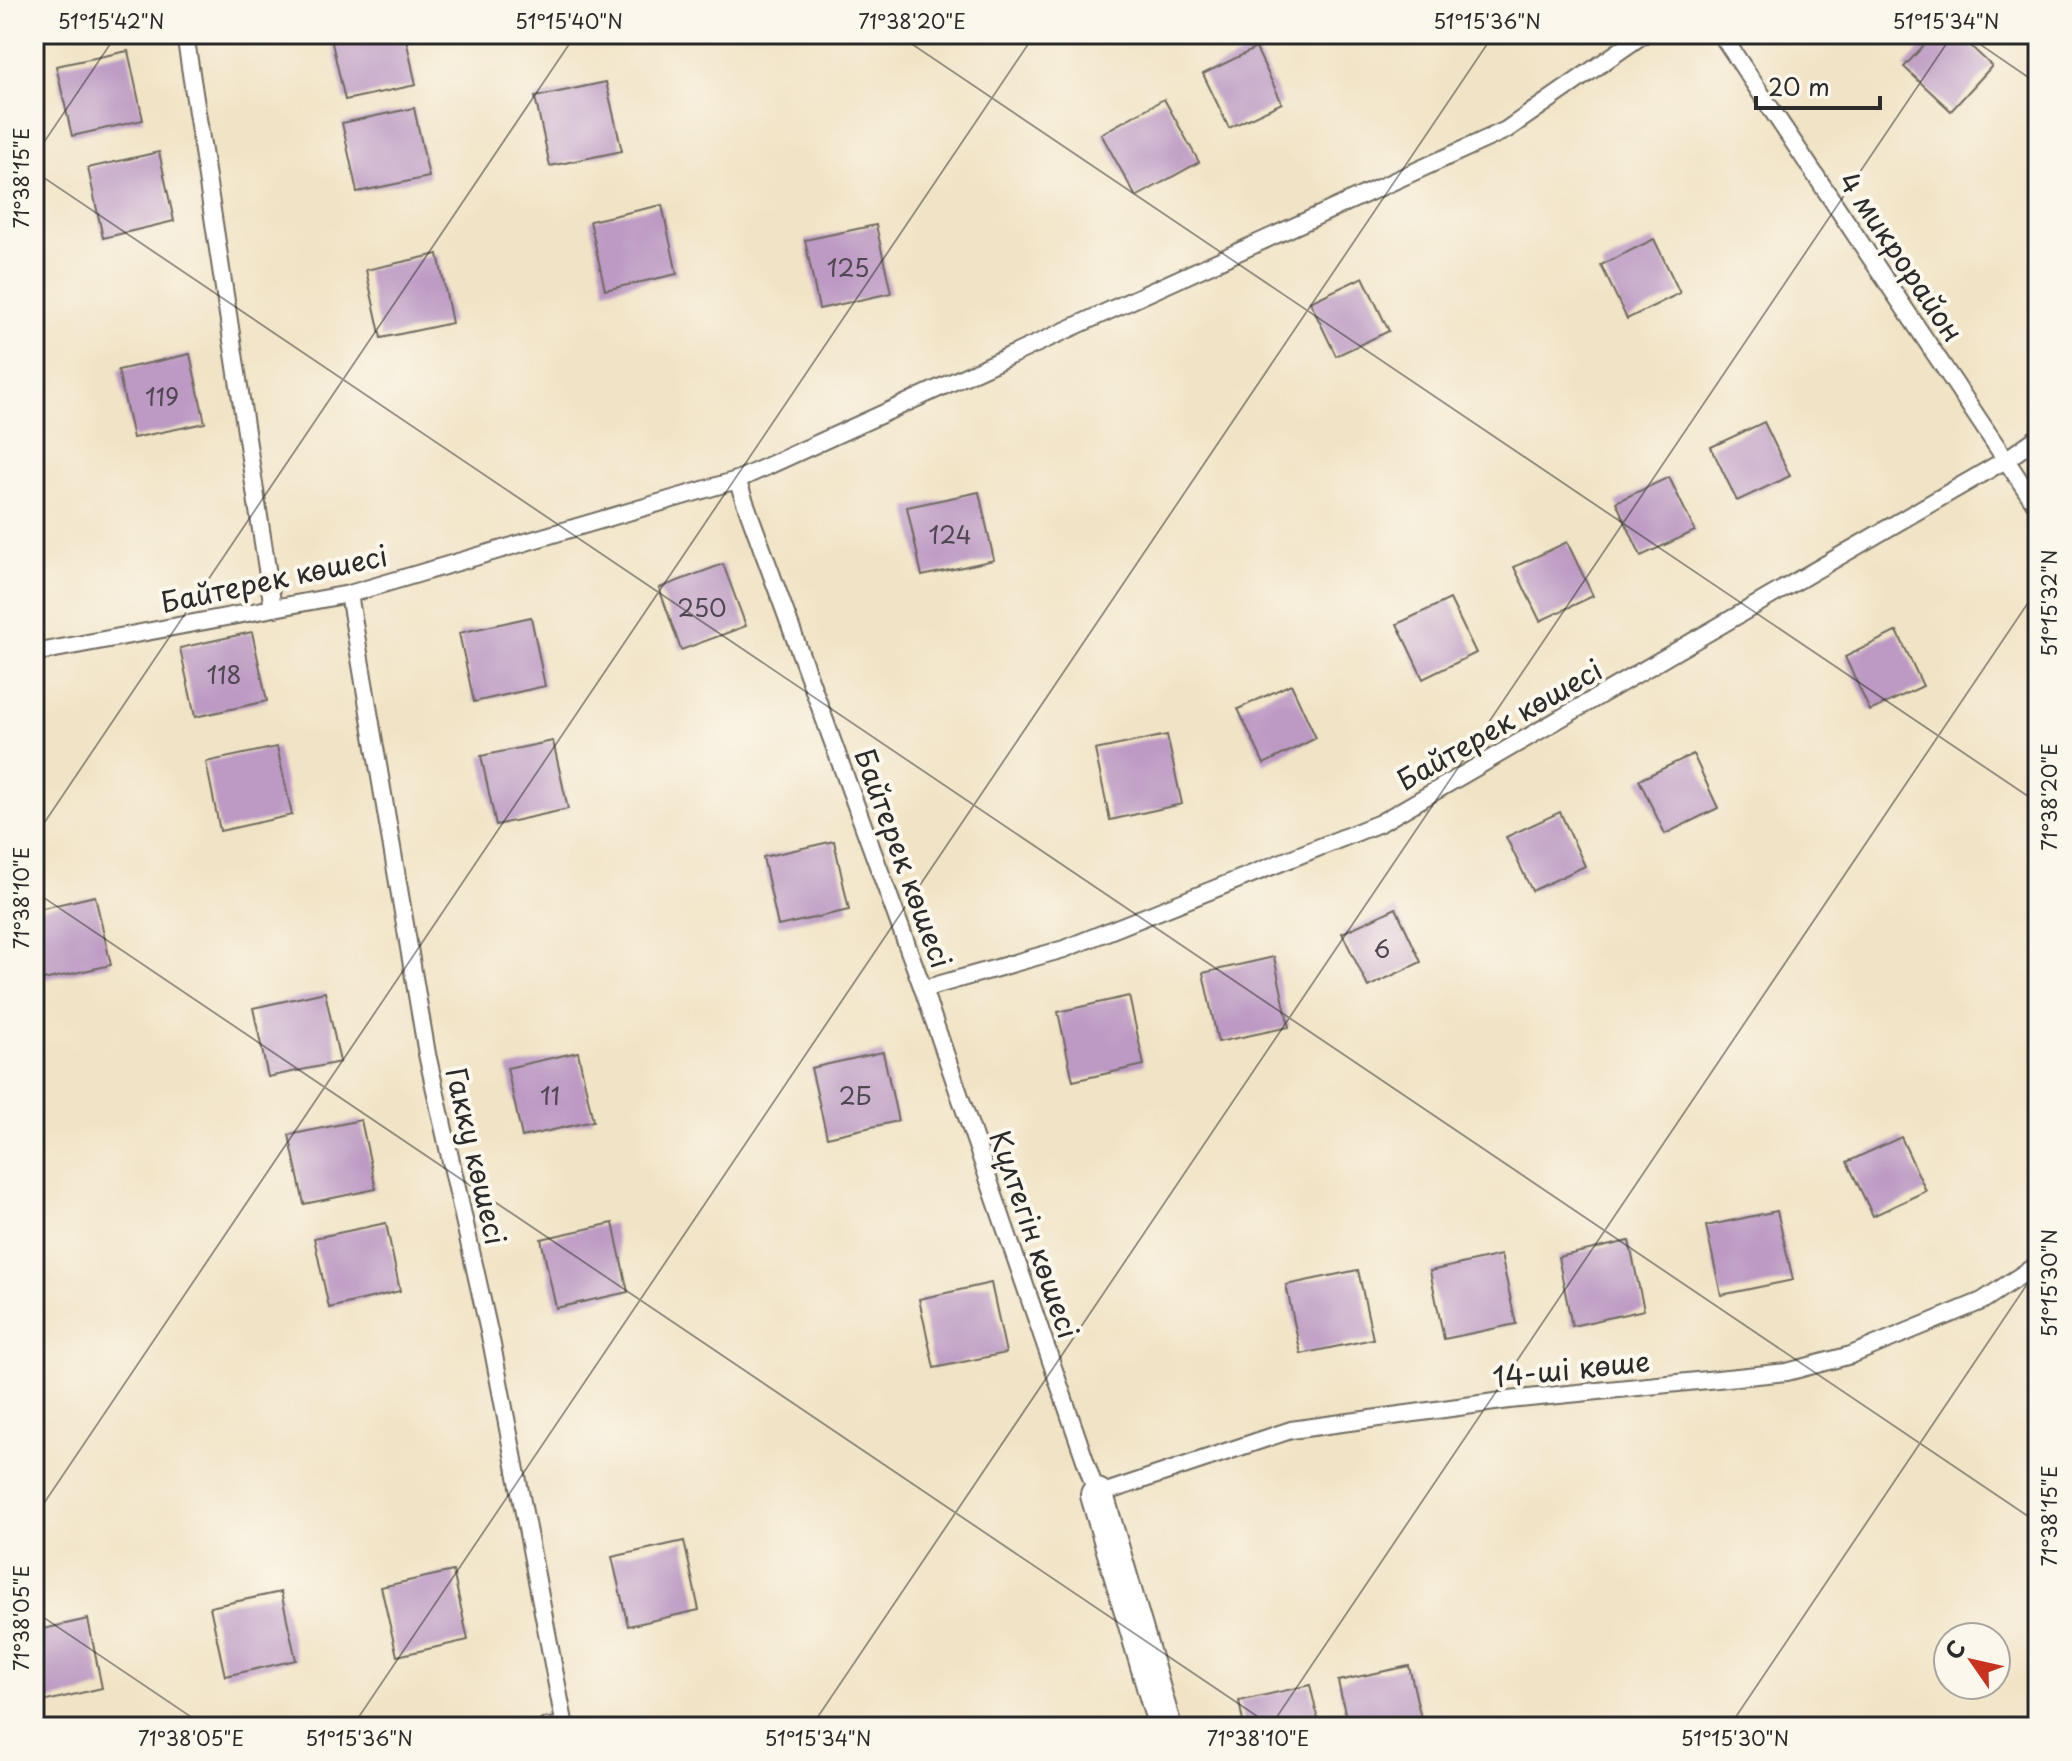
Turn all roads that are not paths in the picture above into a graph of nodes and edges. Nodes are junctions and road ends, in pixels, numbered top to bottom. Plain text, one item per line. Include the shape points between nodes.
1 (185, 34) edge
2 (1644, 34) edge
3 (1721, 34) edge
4 (2038, 437) edge
5 (2007, 459) junction
6 (737, 480) junction
7 (2038, 508) edge
8 (349, 594) junction
9 (273, 608) junction
10 (34, 653) edge
11 (923, 989) junction
12 (2038, 1264) edge
13 (1097, 1495) junction
14 (546, 1727) edge
15 (565, 1727) edge
16 (1165, 1727) edge

1 - 9 lane
2 - 6 lane via 1506,130
3 - 5 lane, 4 микрорайон
4 - 5 lane, Байтерек көшесі
5 - 7 lane, 4 микрорайон
5 - 11 lane, Байтерек көшесі via 1380,823 1064,949
6 - 8 lane, Байтерек көшесі
6 - 11 lane, Байтерек көшесі
8 - 9 lane, Байтерек көшесі
8 - 15 lane, Гакку көшесі via 427,1054 492,1345
9 - 10 lane, Байтерек көшесі
11 - 13 lane, Күлтегін көшесі
12 - 13 lane, 14-ші көше via 1982,1301 1851,1355 1787,1372 1509,1400 1291,1430
13 - 16 street
14 - 15 lane

